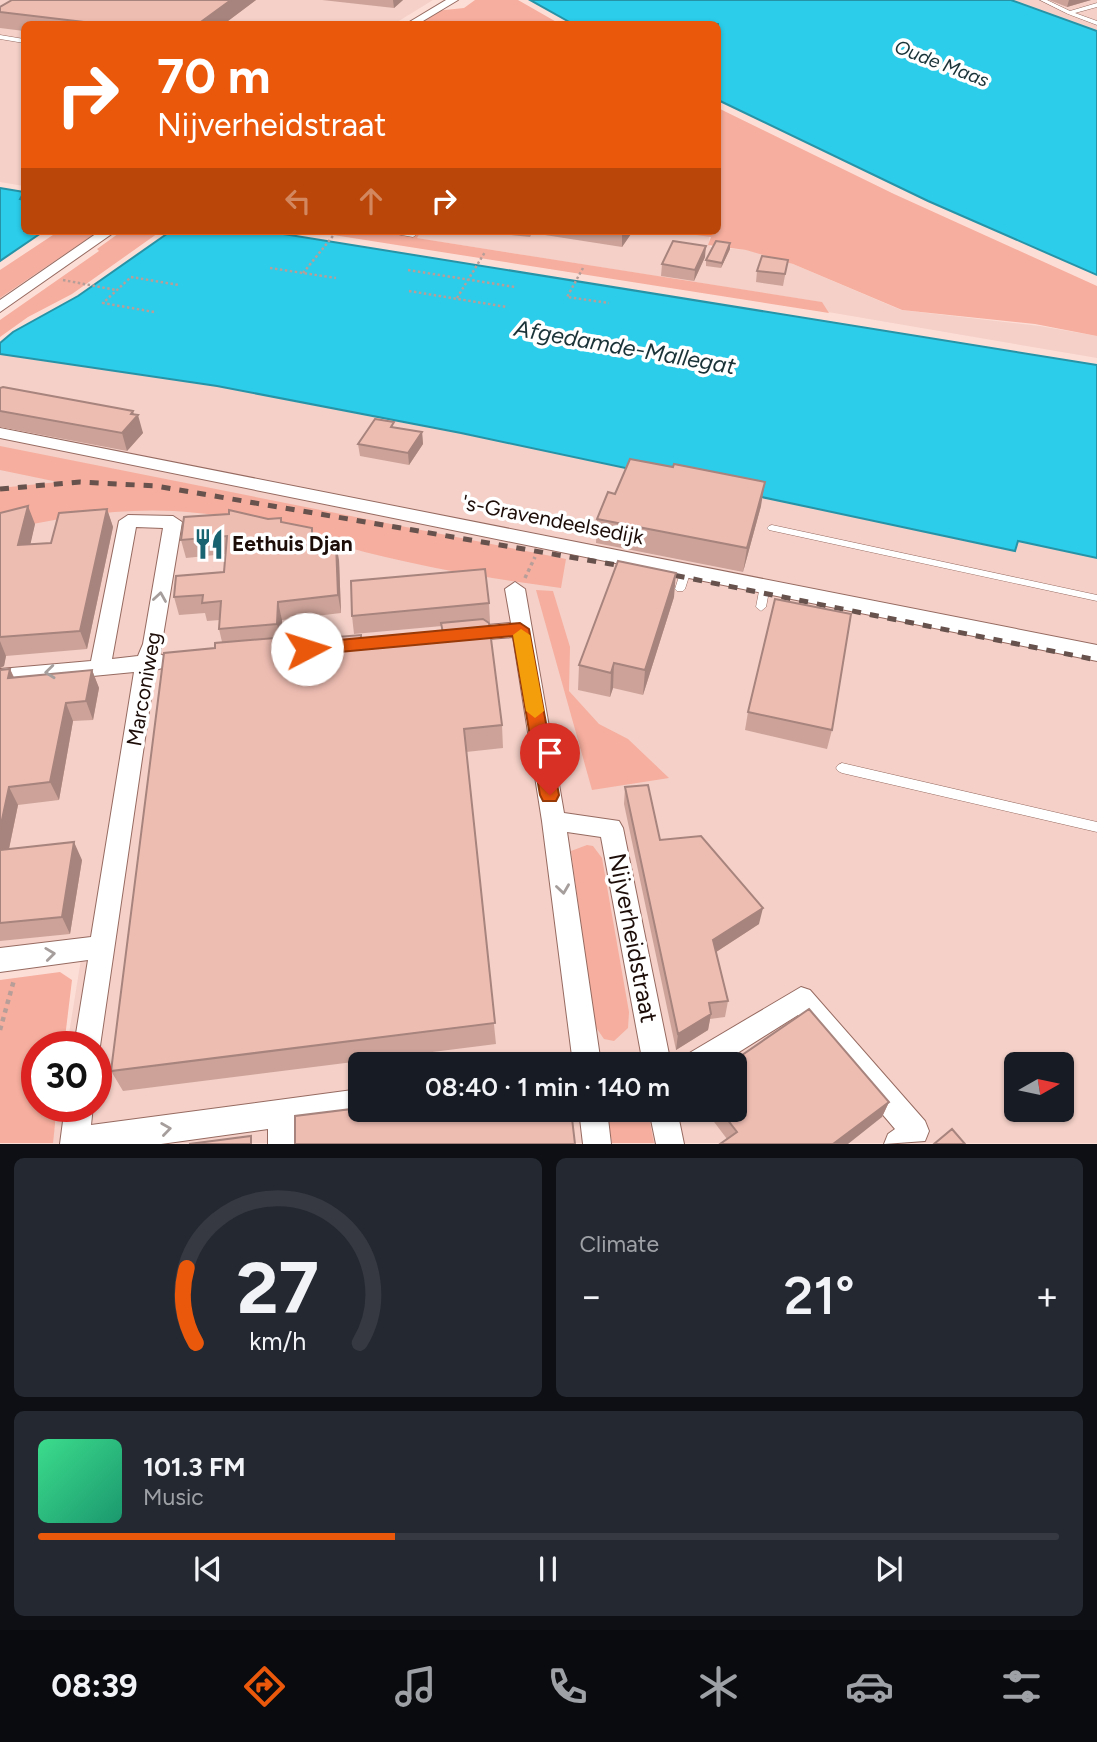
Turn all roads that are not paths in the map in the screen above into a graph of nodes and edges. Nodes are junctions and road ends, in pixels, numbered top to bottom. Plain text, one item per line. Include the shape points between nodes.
1 (453, 0) edge
2 (1043, 0) edge
3 (1097, 5) edge
4 (1070, 13) junction
5 (416, 21) edge
6 (1097, 23) edge
7 (0, 37) edge
8 (21, 40) edge
9 (103, 235) edge
10 (0, 307) edge
11 (0, 433) edge
12 (772, 528) dead end
13 (686, 570) junction
14 (765, 586) junction
15 (515, 589) dead end
16 (680, 589) dead end
17 (1097, 598) edge
18 (761, 607) dead end
19 (520, 629) junction
20 (451, 636) edge
21 (1097, 653) edge
22 (174, 661) edge
23 (146, 663) junction
24 (100, 666) junction
25 (0, 677) edge
26 (842, 768) dead end
27 (554, 821) junction
28 (1097, 827) edge
29 (100, 947) junction
30 (10, 959) edge
31 (89, 1031) edge
32 (585, 1052) edge
33 (649, 1052) edge
34 (715, 1052) edge
35 (348, 1105) edge
36 (282, 1113) junction
37 (77, 1122) edge
38 (594, 1122) edge
39 (666, 1122) edge
40 (74, 1142) edge
41 (282, 1143) edge
42 (597, 1143) edge
43 (670, 1143) edge
44 (898, 1143) edge

1 - 5 street
2 - 4 lane
3 - 4 lane
4 - 6 lane
7 - 8 lane
9 - 10 street
11 - 13 street, 's-Gravendeelsedijk
12 - 17 lane
13 - 14 street, 's-Gravendeelsedijk
13 - 16 lane
14 - 18 lane
14 - 21 street, 's-Gravendeelsedijk via 814,600
15 - 19 street
19 - 20 street
19 - 27 street
22 - 23 street
23 - 24 street
23 -> 24 street, Marconiweg via 173,522 128,521
23 - 29 street, Marconiweg
24 -> 25 street
26 - 28 lane
27 -> 32 street
27 - 33 street, Nijverheidstraat via 611,828
30 -> 29 street
29 - 31 street, Marconiweg
34 - 44 street via 801,999 915,1131
35 - 36 street
40 -> 36 street
36 - 41 street
37 - 40 street
38 - 42 street
39 - 43 street

